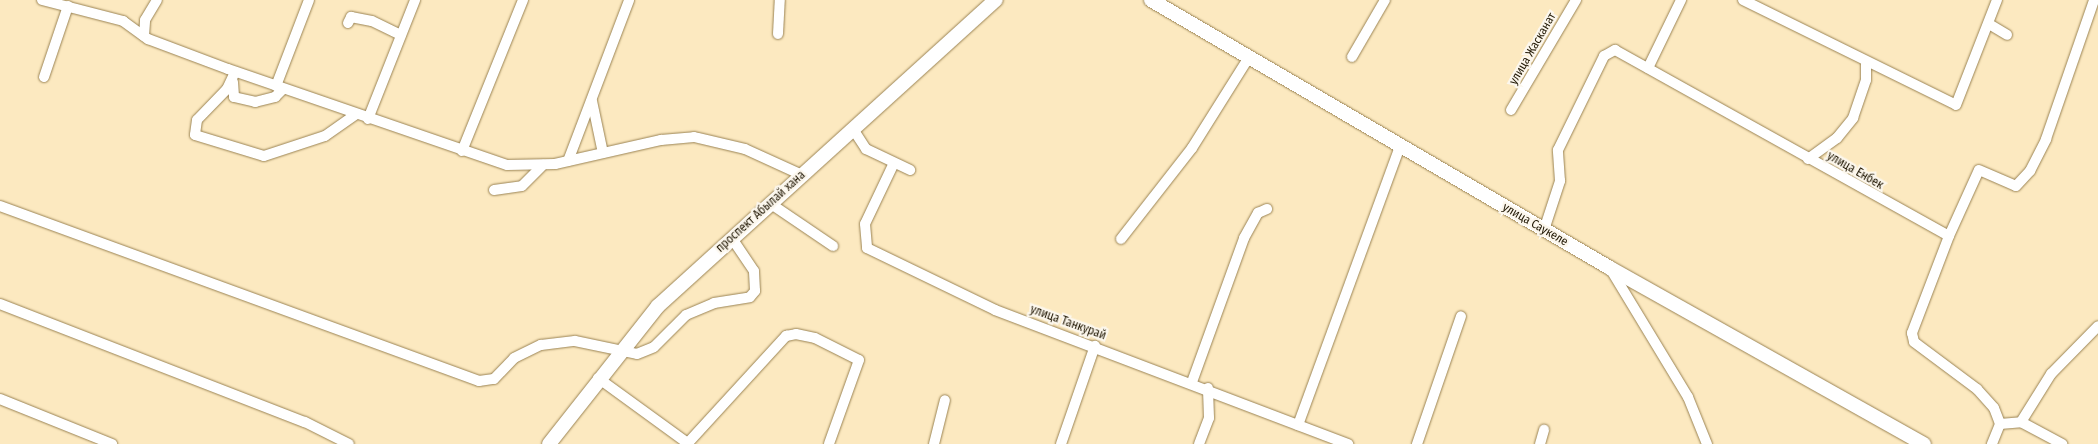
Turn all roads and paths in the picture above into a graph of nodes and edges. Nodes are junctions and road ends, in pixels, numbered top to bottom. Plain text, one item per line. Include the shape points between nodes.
1 (42, 0) edge
2 (157, 0) edge
3 (309, 0) edge
4 (416, 0) edge
5 (523, 0) edge
6 (629, 0) edge
7 (780, 0) edge
8 (996, 0) edge
9 (1151, 0) edge
10 (1385, 0) edge
11 (1576, 0) edge
12 (1681, 0) edge
13 (1743, 0) edge
14 (1997, 0) edge
15 (2094, 0) edge
16 (68, 6) junction
17 (144, 20) junction
18 (123, 21) junction
19 (348, 23) dead end
20 (1989, 24) junction
21 (401, 34) junction
22 (778, 34) dead end
23 (2007, 35) dead end
24 (144, 36) junction
25 (1352, 57) dead end
26 (1249, 58) junction
27 (1866, 62) junction
28 (1648, 68) junction
29 (44, 77) dead end
30 (234, 77) junction
31 (279, 88) junction
32 (592, 97) junction
33 (1511, 110) dead end
34 (356, 114) junction
35 (368, 119) junction
36 (853, 129) junction
37 (1400, 146) junction
38 (462, 151) junction
39 (603, 153) junction
40 (1808, 158) junction
41 (568, 161) junction
42 (543, 165) junction
43 (893, 165) junction
44 (910, 170) dead end
45 (802, 176) junction
46 (494, 190) dead end
47 (771, 204) junction
48 (0, 206) edge
49 (1267, 209) dead end
50 (1544, 230) junction
51 (1949, 236) junction
52 (732, 238) junction
53 (1121, 239) dead end
54 (833, 246) dead end
55 (1610, 268) junction
56 (0, 304) edge
57 (1461, 316) dead end
58 (2098, 326) edge
59 (1095, 346) junction
60 (618, 351) junction
61 (598, 378) junction
62 (1192, 382) junction
63 (1208, 388) junction
64 (0, 399) edge
65 (945, 400) dead end
66 (2020, 422) junction
67 (2000, 424) junction
68 (1298, 425) junction
69 (1544, 430) dead end
70 (112, 444) edge
71 (349, 444) edge
72 (549, 444) edge
73 (688, 444) edge
74 (829, 444) edge
75 (934, 444) edge
76 (1061, 444) edge
77 (1198, 444) edge
78 (1348, 444) edge
79 (1417, 444) edge
80 (1540, 444) edge
81 (1707, 444) edge
82 (1924, 444) edge
83 (1992, 444) edge
84 (2062, 444) edge

1 - 16 street
2 - 17 street
3 - 31 street
4 - 21 street
5 - 38 street
6 - 32 street
7 - 22 street
8 - 36 street, проспект Абылай хана
9 - 26 street, улица Саукеле
10 - 25 street
11 - 33 street, улица Жасканат
12 - 28 street
13 - 27 street
14 - 20 street
15 - 51 street via 2046,139 2030,170 2016,186 1979,170
16 - 18 street
16 - 29 street
17 - 18 street
17 - 24 street
18 - 24 street
19 - 21 street via 351,17 372,21
20 - 23 street
20 - 27 street via 1956,106
21 - 35 street
24 - 30 street
26 - 37 street, улица Саукеле
26 - 53 street via 1192,148
27 - 40 street via 1866,80 1853,118 1837,138
28 - 40 street, улица Енбек
28 - 50 street, улица Енбек via 1614,50 1604,56 1558,150 1560,181
30 - 31 street
30 - 31 street via 234,96 255,102 274,97
30 - 34 street via 198,120 195,136 264,156 318,140
31 - 34 street
32 - 39 street via 592,120
32 - 41 street
34 - 35 street
35 - 38 street
36 - 43 street via 866,149
36 - 45 street, проспект Абылай хана
37 - 50 street, улица Саукеле
37 - 68 street
38 - 42 street via 507,165
39 - 41 street
39 - 45 street via 694,137 745,150
40 - 51 street, улица Енбек
41 - 42 street
42 - 46 street via 522,186
43 - 44 street
43 - 59 street, улица Танкурай via 865,224 867,248 995,310
45 - 47 street, проспект Абылай хана
47 - 52 street, проспект Абылай хана
47 - 54 street
48 - 60 street via 480,381 494,379 514,358 541,345 575,341
49 - 62 street via 1258,213 1244,238
50 - 55 street, улица Саукеле
51 - 67 street via 1912,333 1914,342 1977,389
52 - 60 street, проспект Абылай хана via 658,306
52 - 60 street via 754,271 755,291 750,297 714,303 686,316 654,348 637,354
55 - 81 street via 1680,382
55 - 82 street, улица Саукеле
56 - 71 street via 306,422
57 - 79 street
58 - 66 street via 2069,352
59 - 62 street, улица Танкурай
59 - 76 street
60 - 61 street, проспект Абылай хана
61 - 72 street, проспект Абылай хана
61 - 73 street
62 - 63 street, улица Танкурай
63 - 68 street, улица Танкурай
63 - 77 street via 1209,418
64 - 70 street
65 - 75 street
66 - 67 street
66 - 84 street
67 - 83 street
68 - 78 street, улица Танкурай
69 - 80 street
73 - 74 street via 786,336 796,334 815,338 859,360

